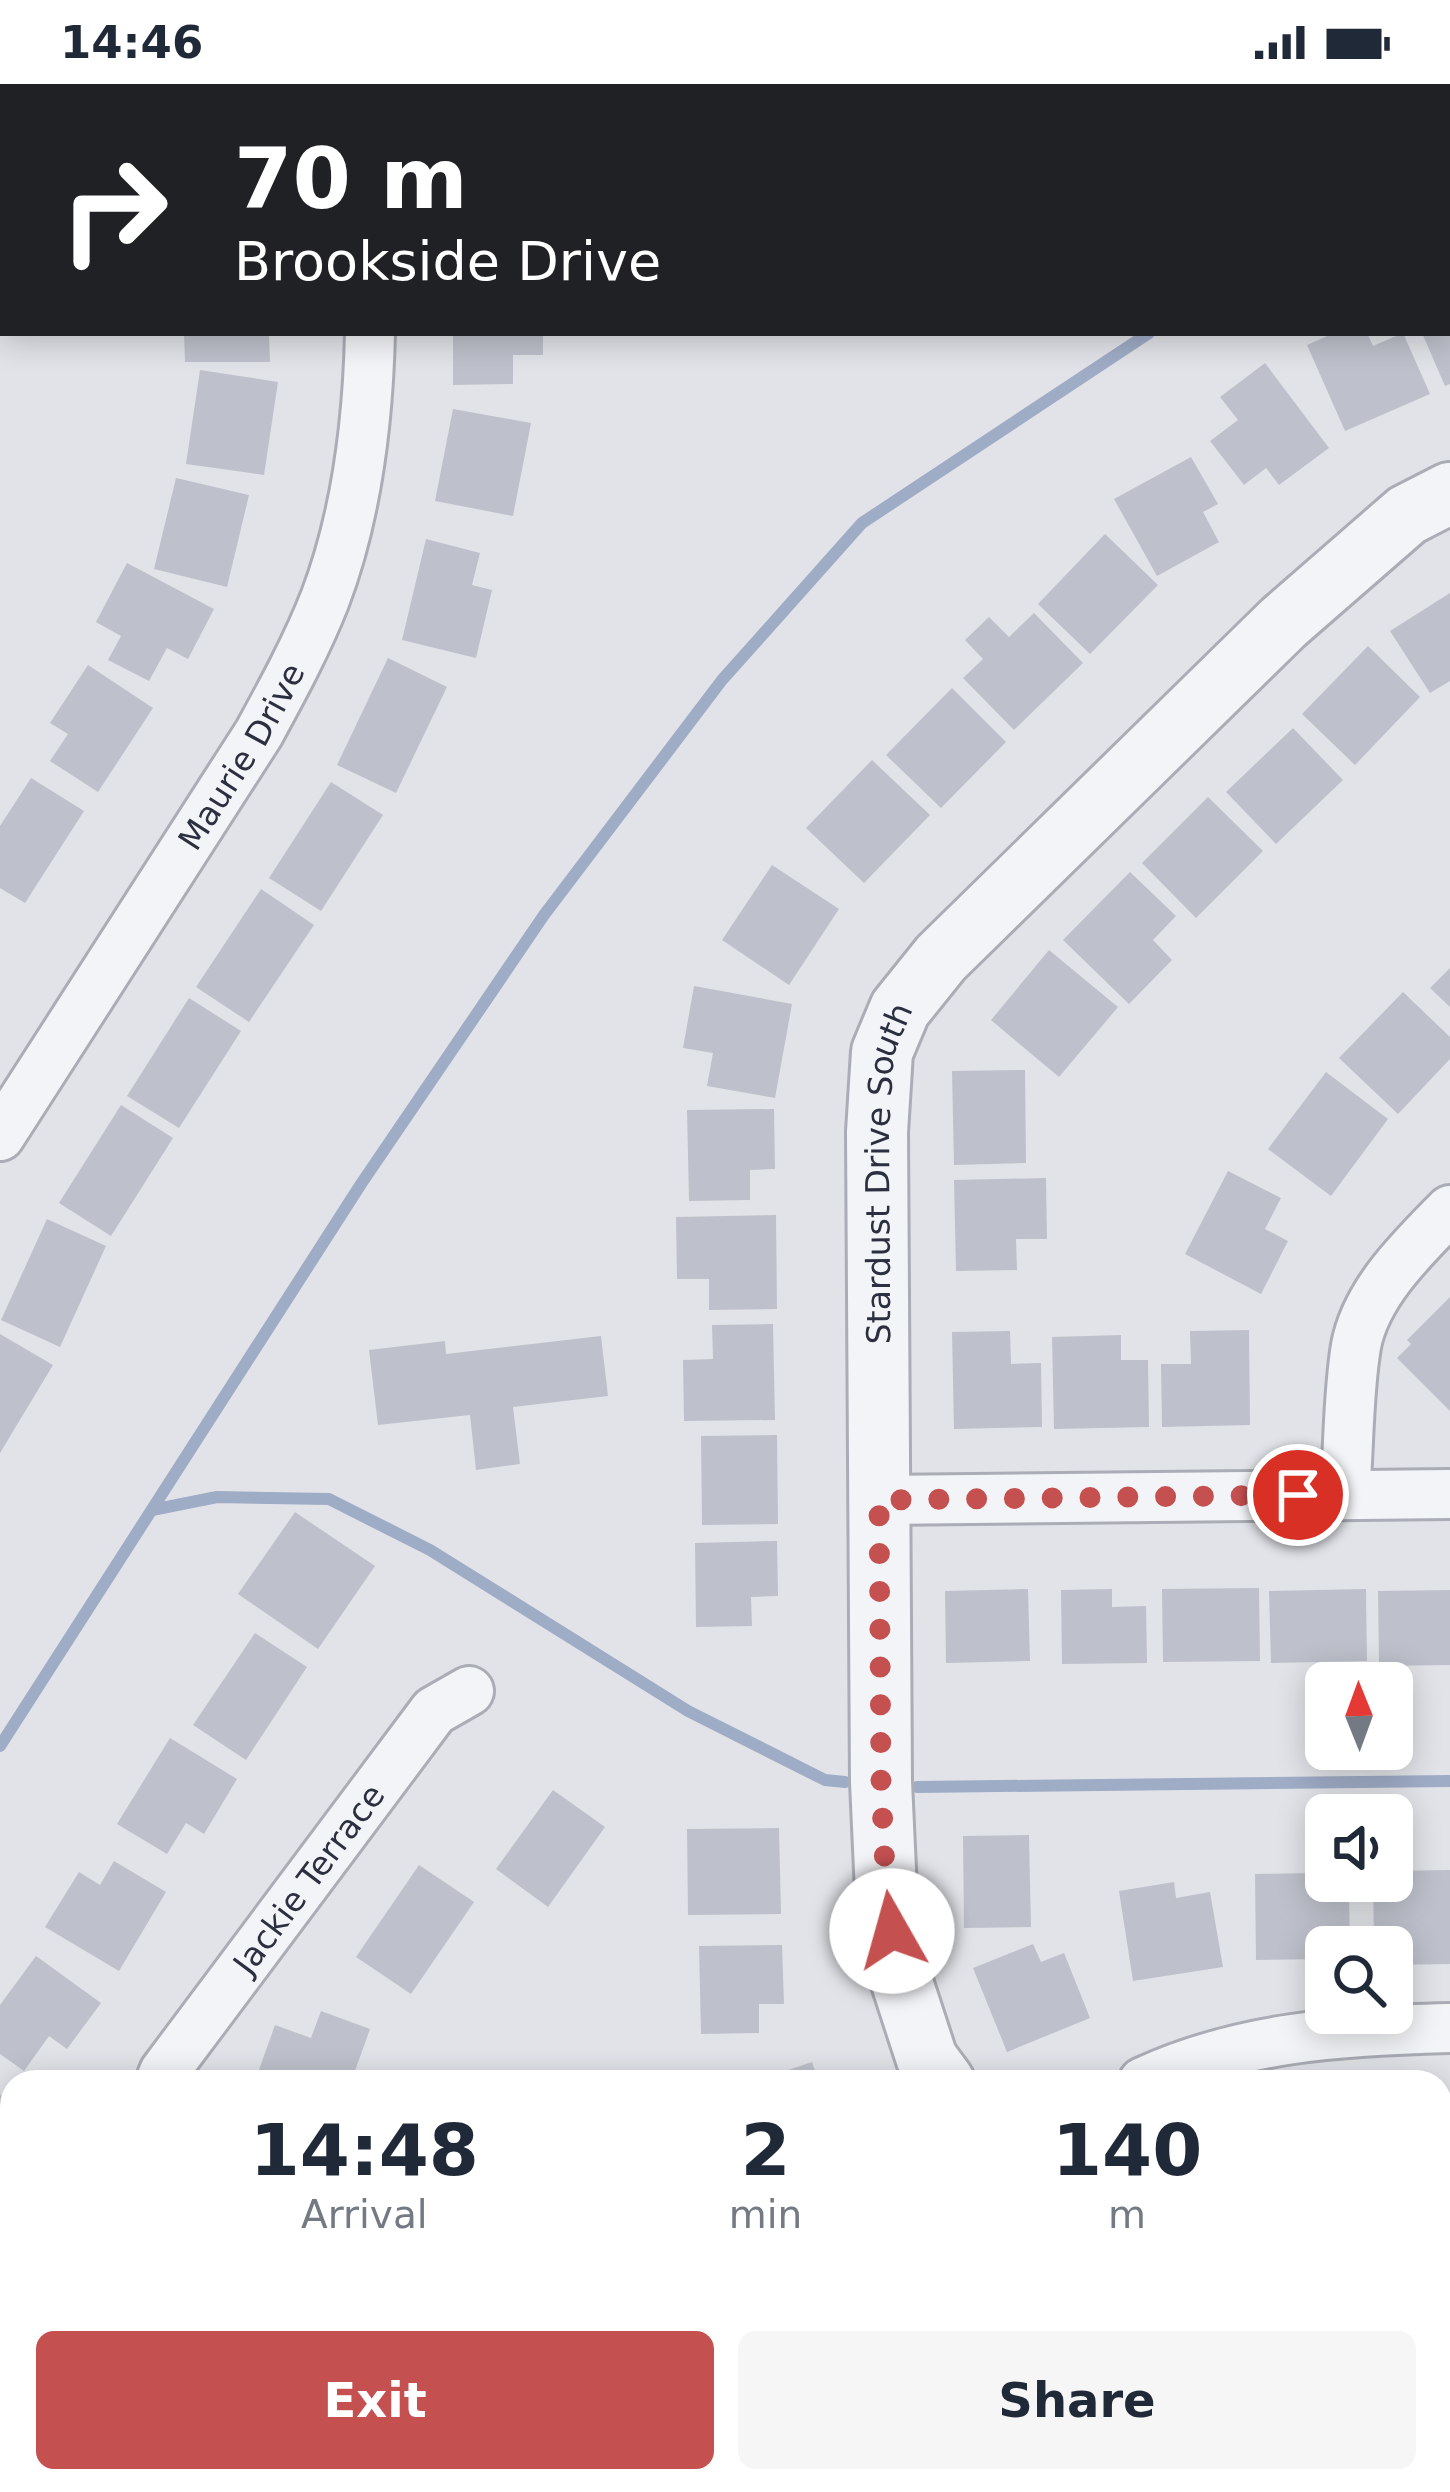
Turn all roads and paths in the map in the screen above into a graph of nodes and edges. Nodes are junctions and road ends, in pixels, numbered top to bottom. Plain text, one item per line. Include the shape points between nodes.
1 (370, 336) edge
2 (1450, 493) edge
3 (0, 1136) edge
4 (1450, 1210) edge
5 (1345, 1494) junction
6 (1450, 1494) edge
7 (879, 1500) junction
8 (469, 1691) dead end
9 (1450, 2028) edge
10 (165, 2070) edge
11 (935, 2070) edge
12 (1172, 2070) edge

1 - 3 street, Maurie Drive via 361,459 326,597 294,670
2 - 7 street, Stardust Drive South via 1407,515 1283,623 941,958 900,1009 882,1052 877,1132
4 - 5 street via 1376,1295 1357,1342
5 - 6 street
5 - 7 street
7 - 11 street, Stardust Drive South via 886,1892 898,1970
8 - 10 street, Jackie Terrace via 434,1711
9 - 12 street via 1276,2039

